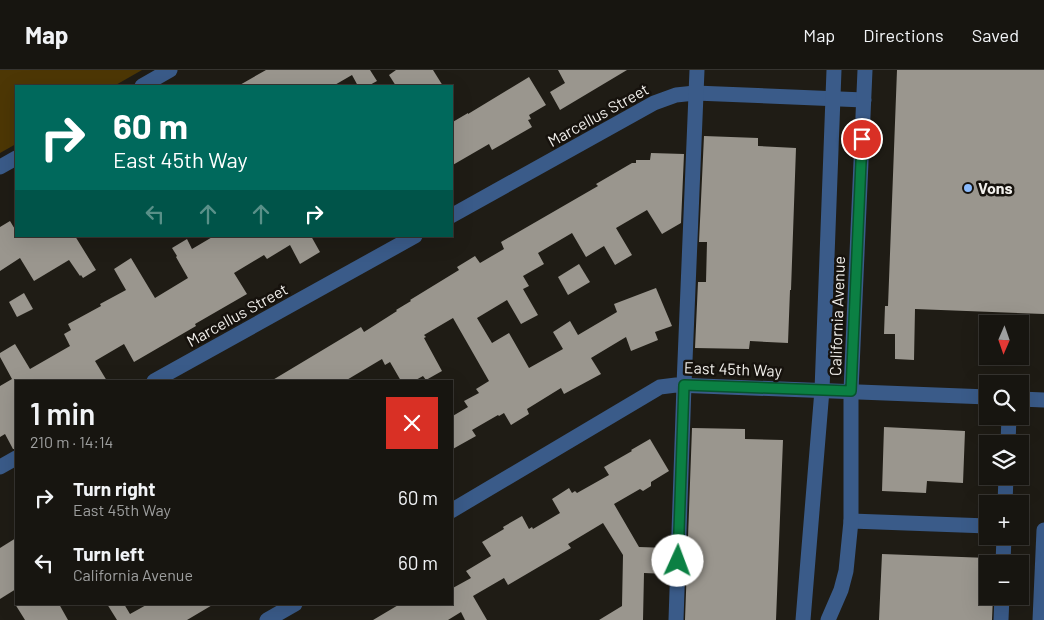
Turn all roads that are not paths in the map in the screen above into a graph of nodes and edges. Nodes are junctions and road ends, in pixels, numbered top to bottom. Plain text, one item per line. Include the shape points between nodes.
1 (170, 70) edge
2 (697, 70) edge
3 (834, 70) edge
4 (865, 70) edge
5 (144, 85) edge
6 (695, 93) junction
7 (834, 98) junction
8 (864, 100) junction
9 (15, 159) edge
10 (0, 167) edge
11 (453, 215) edge
12 (413, 237) edge
13 (156, 380) edge
14 (684, 385) junction
15 (822, 390) junction
16 (851, 391) junction
17 (979, 397) edge
18 (1029, 399) edge
19 (1044, 400) edge
20 (15, 459) edge
21 (0, 467) edge
22 (453, 510) edge
23 (851, 521) junction
24 (979, 526) edge
25 (1044, 530) edge
26 (293, 605) edge
27 (1002, 605) edge
28 (833, 616) edge
29 (267, 620) edge
30 (676, 620) edge
31 (803, 620) edge
32 (1001, 620) edge
33 (1040, 620) edge

1 - 5 street
2 - 6 street
3 - 7 street, California Avenue
4 - 8 street, California Avenue
6 - 7 street, Marcellus Street
6 - 11 street, Marcellus Street via 676,95 654,103
6 - 14 street
7 - 8 street, Marcellus Street
7 - 15 street, California Avenue
8 - 16 street, California Avenue
9 - 10 street
12 - 13 street, Marcellus Street
14 - 15 street, East 45th Way
14 - 22 street, East 45th Way via 660,387
14 - 30 street
15 - 16 street, East 45th Way
15 - 31 street, California Avenue
16 - 17 street, East 45th Way
16 - 23 street, California Avenue
18 - 19 street
20 - 21 street
23 - 24 street
23 - 28 street, California Avenue via 846,571
25 - 33 street
26 - 29 street
27 - 32 street

